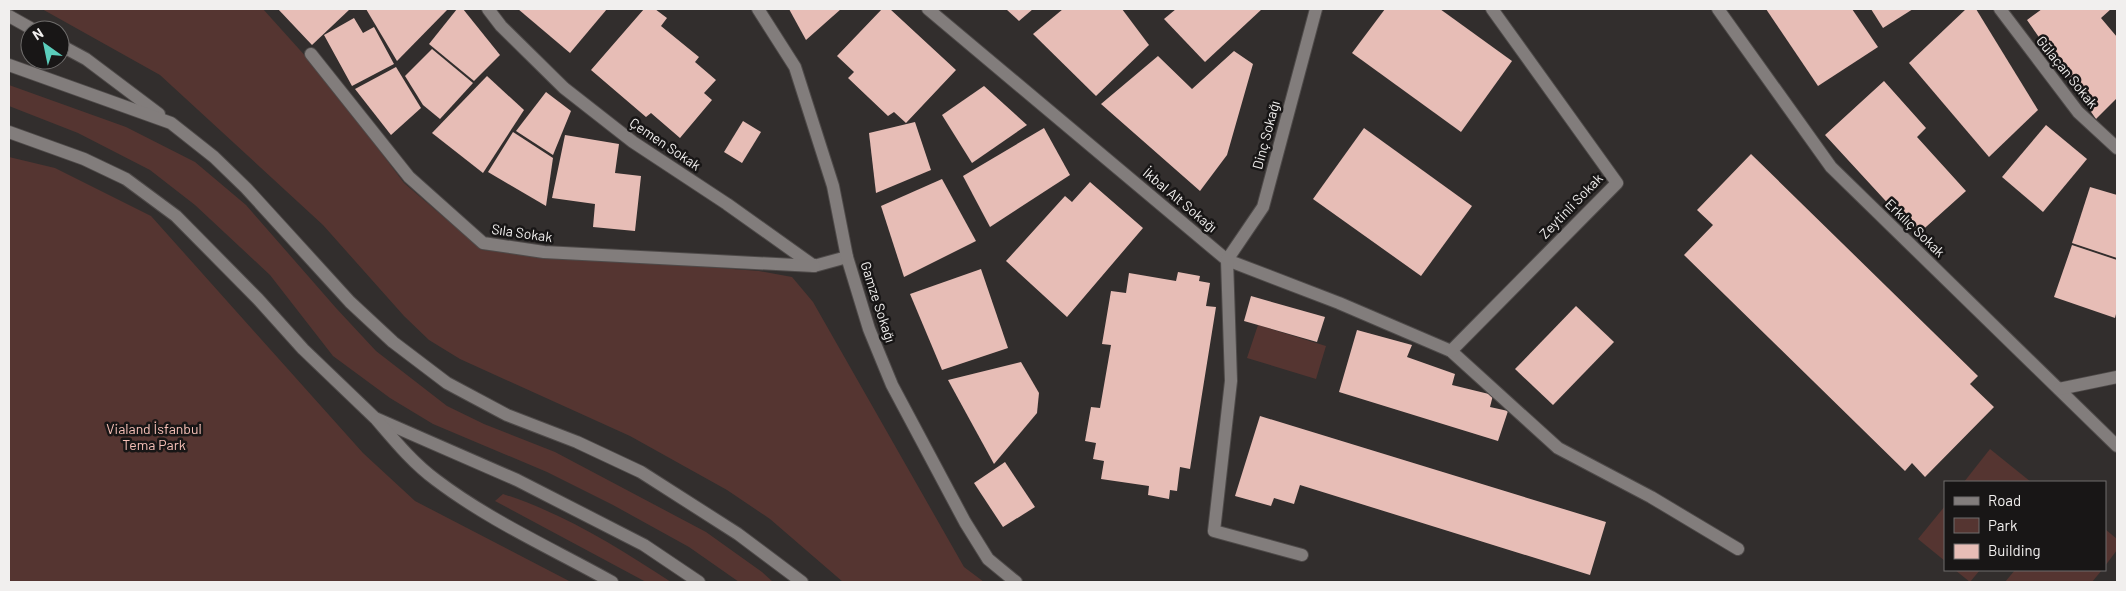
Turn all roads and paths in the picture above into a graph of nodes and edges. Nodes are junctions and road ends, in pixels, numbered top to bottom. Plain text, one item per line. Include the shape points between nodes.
1 (488, 9) edge
2 (758, 9) edge
3 (928, 9) edge
4 (1316, 9) edge
5 (1492, 9) edge
6 (1718, 9) edge
7 (2000, 9) edge
8 (9, 16) edge
9 (20, 22) edge
10 (70, 50) edge
11 (311, 54) dead end
12 (9, 65) edge
13 (171, 123) junction
14 (9, 132) edge
15 (2117, 148) edge
16 (848, 258) junction
17 (1227, 260) junction
18 (814, 266) junction
19 (1451, 351) junction
20 (2117, 377) edge
21 (2059, 389) junction
22 (375, 418) junction
23 (2117, 446) edge
24 (1738, 549) dead end
25 (1302, 555) dead end
26 (612, 582) edge
27 (699, 582) edge
28 (802, 582) edge
29 (1016, 582) edge

1 - 18 street, Çemen Sokak via 564,88 633,142
2 - 16 street, Gamze Sokağı via 795,67 833,186
3 - 17 street, İkbal Alt Sokağı
4 - 17 street, Dinç Sokağı via 1263,207
5 - 19 street, Zeytinli Sokak via 1616,183
6 - 21 street, Erkılıç Sokak via 1831,167
7 - 15 street, Gülaçan Sokak via 2078,112
8 - 9 street
10 - 13 street
11 - 18 street, Sıla Sokak via 409,177 483,243 544,252
12 - 13 street
13 - 28 street via 239,181 350,302 393,342 447,383 507,415 577,442 640,472 738,534
14 - 22 street via 84,159 126,179 176,216 258,298 303,349
16 - 18 street
16 - 29 street, Gamze Sokağı via 892,385 988,559
17 - 19 street, İkbal Alt Sokağı
17 - 25 street via 1231,381 1214,531
19 - 24 street via 1558,448 1651,497
20 - 21 street
21 - 23 street, Erkılıç Sokak
22 - 26 street via 401,449 435,480 503,524
22 - 27 street via 517,480 644,545

